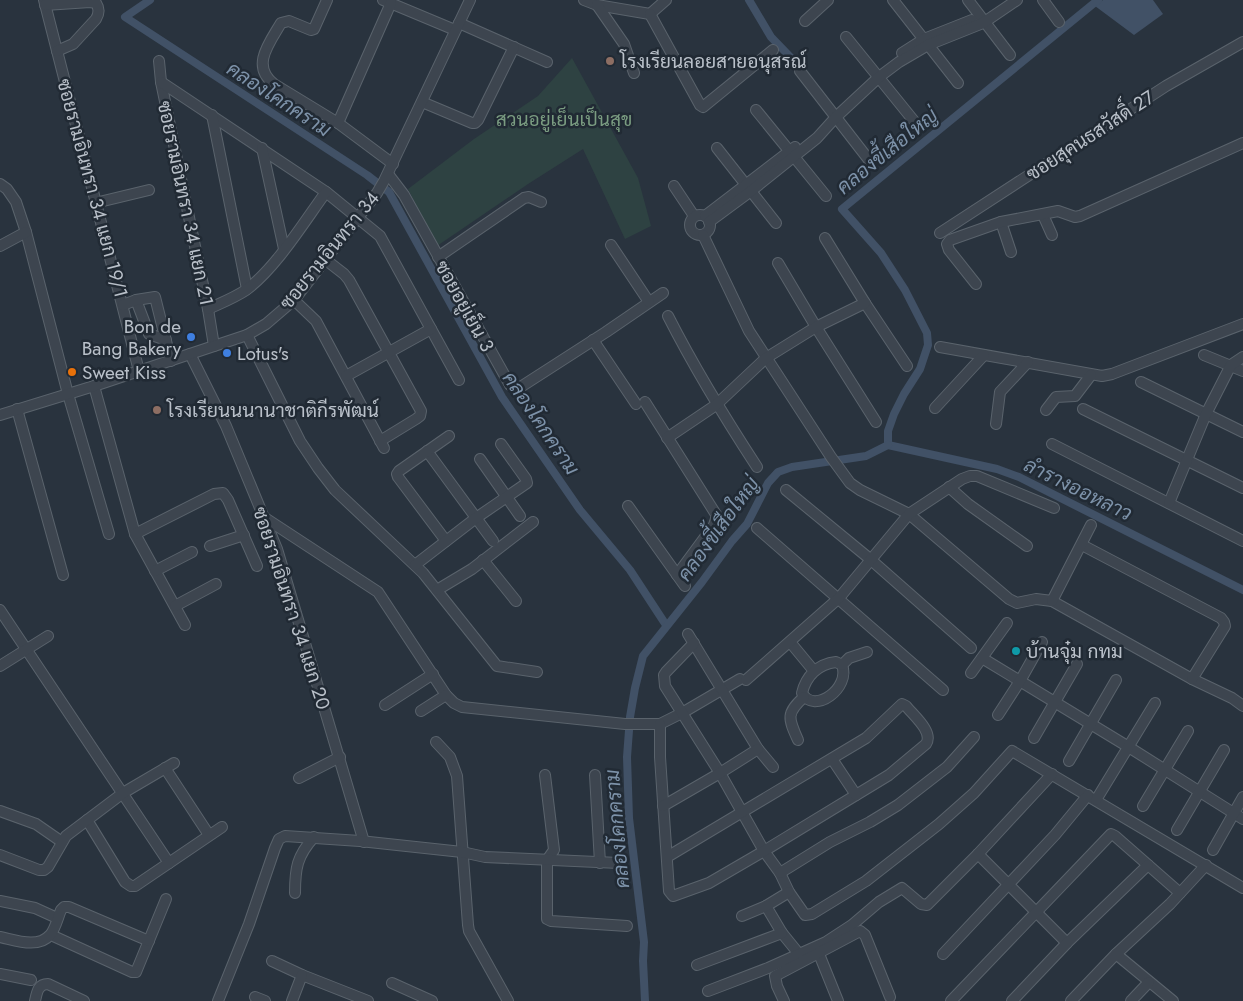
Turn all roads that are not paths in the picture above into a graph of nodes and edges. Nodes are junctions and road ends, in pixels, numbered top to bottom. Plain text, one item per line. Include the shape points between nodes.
1 (327, 0) edge
2 (470, 0) edge
3 (584, 0) edge
4 (666, 0) edge
5 (828, 0) edge
6 (893, 0) edge
7 (968, 0) edge
8 (1005, 0) edge
9 (1018, 0) edge
10 (1043, 0) edge
11 (387, 2) edge
12 (45, 3) edge
13 (597, 4) junction
14 (650, 14) junction
15 (982, 19) junction
16 (804, 21) dead end
17 (1059, 22) dead end
18 (457, 27) junction
19 (846, 37) dead end
20 (926, 42) junction
21 (1243, 42) edge
22 (514, 47) junction
23 (773, 50) dead end
24 (57, 51) junction
25 (1010, 55) dead end
26 (159, 61) dead end
27 (548, 62) dead end
28 (800, 72) dead end
29 (634, 73) dead end
30 (877, 75) junction
31 (161, 82) junction
32 (958, 83) dead end
33 (422, 102) junction
34 (756, 110) dead end
35 (834, 114) junction
36 (212, 115) junction
37 (338, 123) junction
38 (918, 126) dead end
39 (1243, 143) edge
40 (262, 148) junction
41 (717, 148) dead end
42 (791, 154) junction
43 (869, 160) dead end
44 (388, 173) junction
45 (0, 184) edge
46 (674, 186) dead end
47 (748, 188) junction
48 (149, 190) dead end
49 (326, 192) junction
50 (826, 196) dead end
51 (540, 202) dead end
52 (96, 203) junction
53 (1043, 215) junction
54 (358, 216) junction
55 (694, 216) junction
56 (707, 219) junction
57 (1001, 222) junction
58 (776, 223) dead end
59 (26, 232) junction
60 (940, 233) dead end
61 (703, 235) junction
62 (1052, 235) dead end
63 (825, 238) dead end
64 (611, 245) dead end
65 (0, 246) edge
66 (284, 249) junction
67 (1011, 252) dead end
68 (438, 257) junction
69 (326, 260) junction
70 (778, 263) dead end
71 (976, 284) dead end
72 (247, 289) junction
73 (662, 293) dead end
74 (136, 300) junction
75 (294, 300) junction
76 (649, 302) junction
77 (865, 303) junction
78 (123, 305) junction
79 (208, 309) junction
80 (668, 316) dead end
81 (1243, 324) edge
82 (816, 327) junction
83 (431, 329) junction
84 (247, 335) junction
85 (166, 340) junction
86 (593, 340) junction
87 (214, 346) junction
88 (940, 348) dead end
89 (388, 352) junction
90 (190, 354) junction
91 (984, 355) junction
92 (1204, 355) dead end
93 (1243, 357) edge
94 (766, 358) junction
95 (171, 361) junction
96 (1028, 362) junction
97 (1231, 365) junction
98 (907, 366) dead end
99 (139, 371) junction
100 (1243, 371) edge
101 (1091, 375) junction
102 (346, 376) junction
103 (459, 380) dead end
104 (1141, 382) dead end
105 (94, 386) junction
106 (68, 394) junction
107 (716, 405) junction
108 (935, 408) dead end
109 (1083, 409) dead end
110 (17, 410) junction
111 (1046, 410) dead end
112 (1206, 414) junction
113 (0, 415) edge
114 (876, 422) dead end
115 (996, 424) dead end
116 (1243, 432) edge
117 (450, 436) dead end
118 (667, 438) junction
119 (501, 444) dead end
120 (1052, 444) dead end
121 (427, 451) junction
122 (480, 459) dead end
123 (1188, 461) junction
124 (757, 467) dead end
125 (950, 487) junction
126 (1243, 488) edge
127 (786, 490) dead end
128 (508, 497) junction
129 (1169, 503) junction
130 (628, 506) dead end
131 (1054, 508) dead end
132 (909, 514) junction
133 (520, 516) dead end
134 (265, 518) junction
135 (476, 518) junction
136 (533, 522) dead end
137 (1091, 525) dead end
138 (757, 528) dead end
139 (109, 534) dead end
140 (135, 534) junction
141 (244, 535) junction
142 (1243, 540) edge
143 (446, 541) junction
144 (493, 541) dead end
145 (210, 546) dead end
146 (1026, 546) dead end
147 (1082, 546) junction
148 (192, 552) dead end
149 (483, 560) junction
150 (870, 560) junction
151 (415, 565) junction
152 (257, 566) dead end
153 (155, 572) junction
154 (63, 575) dead end
155 (677, 576) junction
156 (216, 584) dead end
157 (685, 586) dead end
158 (437, 590) junction
159 (839, 598) junction
160 (516, 601) dead end
161 (1052, 601) junction
162 (175, 606) junction
163 (0, 610) edge
164 (1007, 623) dead end
165 (185, 625) dead end
166 (688, 634) dead end
167 (48, 636) dead end
168 (790, 642) junction
169 (1042, 642) dead end
170 (694, 643) junction
171 (971, 648) dead end
172 (27, 650) junction
173 (867, 652) dead end
174 (982, 658) junction
175 (1, 662) edge
176 (1078, 664) dead end
177 (842, 665) junction
178 (814, 671) junction
179 (537, 672) dead end
180 (970, 673) dead end
181 (433, 674) junction
182 (1192, 679) junction
183 (1116, 680) dead end
184 (1020, 681) junction
185 (722, 688) junction
186 (944, 690) dead end
187 (446, 695) junction
188 (804, 697) junction
189 (1055, 703) junction
190 (1155, 703) dead end
191 (385, 705) dead end
192 (1243, 706) edge
193 (421, 711) dead end
194 (682, 713) junction
195 (998, 715) dead end
196 (660, 724) junction
197 (1090, 724) junction
198 (1188, 731) dead end
199 (974, 737) dead end
200 (1034, 738) dead end
201 (798, 740) dead end
202 (436, 742) dead end
203 (1127, 746) junction
204 (758, 748) junction
205 (1224, 750) dead end
206 (340, 758) junction
207 (832, 759) junction
208 (1069, 761) dead end
209 (773, 767) dead end
210 (1163, 770) junction
211 (720, 773) junction
212 (1052, 774) junction
213 (545, 775) dead end
214 (595, 775) dead end
215 (299, 778) dead end
216 (1200, 791) junction
217 (123, 793) junction
218 (856, 795) junction
219 (1092, 797) junction
220 (1243, 798) edge
221 (663, 806) junction
222 (1143, 806) dead end
223 (0, 811) edge
224 (741, 813) junction
225 (1234, 813) junction
226 (1243, 819) edge
227 (87, 820) junction
228 (222, 827) dead end
229 (1177, 830) dead end
230 (209, 835) junction
231 (314, 837) junction
232 (62, 842) junction
233 (364, 842) junction
234 (1213, 850) dead end
235 (764, 851) junction
236 (462, 852) junction
237 (978, 854) junction
238 (0, 855) edge
239 (667, 857) junction
240 (547, 860) junction
241 (600, 862) junction
242 (169, 863) junction
243 (619, 863) dead end
244 (1148, 865) junction
245 (1206, 865) junction
246 (780, 873) junction
247 (1008, 885) junction
248 (1243, 888) edge
249 (789, 892) junction
250 (1180, 892) junction
251 (295, 893) dead end
252 (166, 899) dead end
253 (0, 901) edge
254 (766, 906) junction
255 (1037, 913) junction
256 (742, 916) dead end
257 (57, 918) junction
258 (627, 926) dead end
259 (782, 933) junction
260 (51, 935) junction
261 (0, 937) edge
262 (149, 941) junction
263 (1067, 943) junction
264 (799, 954) junction
265 (819, 954) junction
266 (943, 954) dead end
267 (1116, 954) junction
268 (272, 961) dead end
269 (697, 965) dead end
270 (0, 974) edge
271 (302, 975) junction
272 (31, 980) dead end
273 (1150, 982) junction
274 (392, 984) dead end
275 (708, 991) dead end
276 (255, 996) dead end
277 (890, 997) dead end
278 (35, 1001) edge
279 (84, 1001) edge
280 (218, 1001) edge
281 (265, 1001) edge
282 (292, 1001) edge
283 (368, 1001) edge
284 (432, 1001) edge
285 (508, 1001) edge
286 (784, 1001) edge
287 (838, 1001) edge
288 (951, 1001) edge
289 (1012, 1001) edge
290 (1071, 1001) edge
291 (1131, 1001) edge
292 (1173, 1001) edge

1 - 37 street, ซอยอยู่เย็น 3 via 314,29 289,21 281,22 265,52 262,66 274,84
2 - 18 street, ซอยรามอินทรา 34
3 - 13 street
4 - 14 street
5 - 16 street
6 - 20 street
7 - 15 street
8 - 15 street
9 - 15 street
10 - 17 street
11 - 18 street
11 - 37 street
12 - 24 street, ซอยรามอินทรา 34 แยก 19/1
12 - 24 street via 90,2 98,6 96,20 73,44
13 - 14 street
13 - 29 street via 624,44
14 - 23 street via 703,107
15 - 20 street
15 - 25 street
18 - 22 street
18 - 33 street, ซอยรามอินทรา 34
19 - 30 street
20 - 30 street via 896,56
20 - 32 street
21 - 60 street, ซอยสุคนธสวัสดิ์ 27 via 1166,86
22 - 27 street
22 - 33 street via 475,123
24 - 52 street, ซอยรามอินทรา 34 แยก 19/1
26 - 31 street, ซอยรามอินทรา 34 แยก 21
28 - 35 street
30 - 35 street
30 - 38 street
31 - 36 street
31 - 79 street, ซอยรามอินทรา 34 แยก 21
33 - 44 street, ซอยรามอินทรา 34
34 - 42 street
35 - 42 street
35 - 43 street
36 - 40 street
36 - 72 street
37 - 44 street, ซอยอยู่เย็น 3
39 - 53 street via 1080,216 1058,211
40 - 49 street
40 - 66 street
41 - 47 street
42 - 47 street
42 - 50 street
44 - 54 street, ซอยรามอินทรา 34
44 - 68 street, ซอยอยู่เย็น 3
45 - 59 street via 16,202
46 - 55 street
47 - 56 street
47 - 58 street
48 - 52 street
49 - 54 street
49 - 66 street
51 - 68 street via 524,198
52 - 78 street, ซอยรามอินทรา 34 แยก 19/1
53 - 57 street
53 - 62 street
54 - 69 street, ซอยรามอินทรา 34
54 - 83 street via 380,236
55 - 56 street
55 - 61 street via 690,229
56 - 61 street via 709,230
57 - 67 street
57 - 71 street via 948,242 949,250
59 - 65 street
59 - 106 street
61 - 94 street via 749,331
63 - 77 street
64 - 76 street
66 - 72 street
68 - 86 street, ซอยอยู่เย็น 3 via 514,388 519,388
69 - 75 street, ซอยรามอินทรา 34
69 - 89 street via 349,280
70 - 82 street
72 - 79 street
73 - 76 street, ซอยอยู่เย็น 3
74 - 78 street
74 - 85 street via 149,334
74 - 85 street via 155,297
75 - 84 street, ซอยรามอินทรา 34 via 266,324
75 - 102 street via 316,322
76 - 86 street, ซอยอยู่เย็น 3
77 - 82 street
77 - 98 street
78 - 99 street, ซอยรามอินทรา 34 แยก 19/1
79 - 87 street, ซอยรามอินทรา 34 แยก 21
80 - 107 street
81 - 101 street via 1112,374
82 - 94 street
82 - 114 street
83 - 89 street
83 - 103 street
84 - 87 street, ซอยรามอินทรา 34
84 - 151 street via 300,441 318,468 335,490
85 - 95 street
86 - 118 street
87 - 90 street, ซอยรามอินทรา 34
88 - 91 street
89 - 102 street
89 - 102 street via 421,411 420,416 382,444
90 - 95 street, ซอยรามอินทรา 34
90 - 134 street, ซอยรามอินทรา 34 แยก 20 via 226,426
91 - 96 street
91 - 108 street
92 - 97 street
93 - 97 street
94 - 107 street
94 - 132 street via 850,482
95 - 99 street, ซอยรามอินทรา 34
96 - 101 street
96 - 115 street via 1000,392
97 - 100 street
97 - 112 street
99 - 105 street, ซอยรามอินทรา 34
101 - 111 street via 1075,396 1056,397
104 - 112 street
105 - 106 street, ซอยรามอินทรา 34
105 - 140 street
106 - 110 street, ซอยรามอินทรา 34
106 - 139 street
107 - 118 street
107 - 124 street
109 - 123 street
110 - 113 street, ซอยรามอินทรา 34
110 - 154 street
112 - 116 street
112 - 123 street
117 - 121 street
118 - 155 street via 717,516
119 - 128 street via 527,480
120 - 129 street
121 - 135 street
121 - 143 street via 400,471 398,477
122 - 128 street
123 - 126 street
123 - 129 street
125 - 131 street via 966,477 977,476
125 - 132 street
125 - 146 street
127 - 150 street
128 - 133 street
128 - 135 street
129 - 142 street
130 - 155 street
132 - 150 street
132 - 161 street via 1009,599 1017,602
134 - 181 street via 378,592
134 - 206 street, ซอยรามอินทรา 34 แยก 20
135 - 143 street
135 - 144 street
136 - 149 street
137 - 147 street
138 - 159 street
140 - 141 street via 223,493
140 - 153 street
141 - 145 street
141 - 152 street
143 - 151 street
147 - 161 street
147 - 182 street via 1221,618 1225,626
148 - 153 street
149 - 158 street
149 - 160 street
150 - 159 street
150 - 171 street
151 - 158 street
153 - 162 street
155 - 157 street
156 - 162 street
158 - 179 street via 497,666
159 - 168 street
159 - 186 street
161 - 182 street
162 - 165 street
163 - 172 street
164 - 174 street
166 - 170 street
167 - 172 street
168 - 178 street
168 - 185 street via 743,680
169 - 184 street
170 - 185 street
170 - 194 street via 664,675 665,686
172 - 175 street
172 - 217 street
173 - 177 street via 849,658
174 - 180 street
174 - 184 street
176 - 189 street
177 - 178 street via 828,663
177 - 188 street via 843,680 833,693 816,702
178 - 188 street via 804,686
181 - 187 street
181 - 191 street
182 - 192 street
183 - 197 street
184 - 189 street
184 - 195 street
185 - 194 street
185 - 204 street
187 - 193 street
187 - 196 street via 462,707
188 - 201 street via 791,710 790,716
189 - 197 street
189 - 200 street
190 - 203 street
194 - 196 street
194 - 211 street
196 - 221 street
197 - 203 street
197 - 208 street
198 - 210 street
199 - 246 street via 947,768 898,805
202 - 236 street via 450,757 456,771
203 - 210 street
203 - 219 street
204 - 209 street
204 - 211 street
205 - 216 street
206 - 215 street
206 - 233 street, ซอยรามอินทรา 34 แยก 20
207 - 218 street
207 - 218 street via 866,738 902,704 927,732 929,739 926,744 889,775
207 - 224 street
210 - 216 street
210 - 222 street
211 - 221 street
211 - 224 street
212 - 219 street
212 - 237 street
212 - 249 street via 1009,752 974,792 939,824 866,881 807,916 802,914
213 - 240 street via 554,850
214 - 241 street
216 - 225 street
216 - 229 street
217 - 227 street
217 - 230 street via 170,766
217 - 242 street
218 - 235 street
219 - 245 street
219 - 247 street
220 - 225 street
221 - 239 street
223 - 232 street via 36,824
224 - 235 street
224 - 239 street
225 - 226 street
225 - 234 street
227 - 232 street
227 - 242 street via 130,886 135,886
228 - 230 street
230 - 242 street
231 - 233 street
231 - 251 street via 298,861
231 - 280 street via 285,836 279,839
232 - 238 street via 44,870
233 - 236 street
235 - 239 street via 709,883 675,896 669,891
235 - 246 street
236 - 240 street via 485,857
236 - 285 street via 469,931
237 - 247 street
237 - 264 street via 927,905 924,906 902,888 826,942
240 - 241 street
240 - 258 street via 548,920
241 - 243 street
244 - 250 street
244 - 255 street via 1111,834
244 - 263 street
245 - 248 street
245 - 250 street
246 - 249 street
247 - 255 street
247 - 266 street
249 - 254 street
250 - 267 street
252 - 262 street
253 - 257 street via 35,908
254 - 256 street
254 - 259 street
255 - 263 street
255 - 288 street
257 - 260 street
257 - 262 street via 64,907 69,907
259 - 264 street
259 - 269 street
260 - 261 street via 31,943
260 - 262 street via 132,972 139,969
263 - 289 street
264 - 275 street
265 - 277 street via 863,932
265 - 286 street via 775,976
265 - 287 street
267 - 273 street
267 - 290 street
268 - 271 street
270 - 272 street
271 - 282 street
271 - 283 street
273 - 291 street
273 - 292 street
274 - 284 street
276 - 281 street
278 - 279 street via 39,987 48,984

